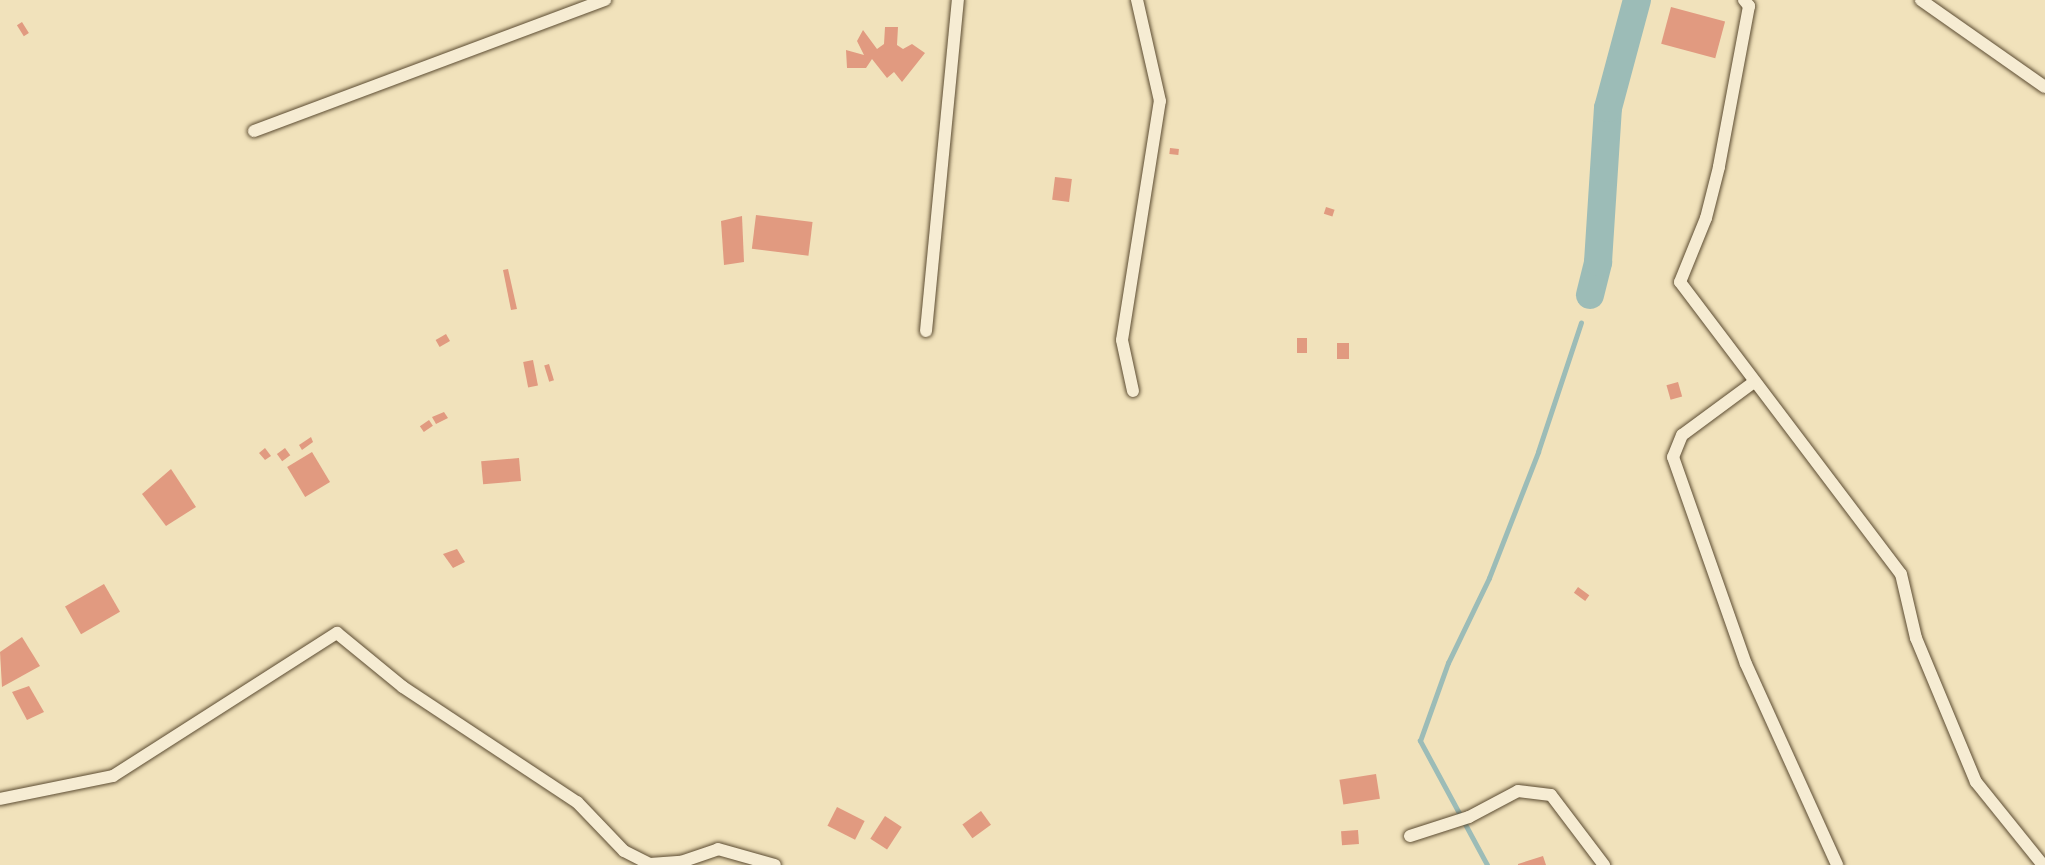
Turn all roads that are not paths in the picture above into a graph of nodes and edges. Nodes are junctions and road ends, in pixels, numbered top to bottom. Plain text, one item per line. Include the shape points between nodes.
1 (605, 0) edge
2 (958, 0) edge
3 (1137, 0) edge
4 (1744, 0) edge
5 (1921, 0) edge
6 (2045, 87) edge
7 (254, 131) dead end
8 (926, 331) dead end
9 (1754, 382) junction
10 (1133, 391) dead end
11 (0, 799) edge
12 (1410, 836) dead end
13 (775, 865) edge
14 (1604, 865) edge
15 (1837, 865) edge
16 (2043, 865) edge

1 - 7 street
2 - 8 street
3 - 10 street via 1160,101 1122,340
4 - 9 street via 1749,6 1719,167 1706,218 1680,282
5 - 6 street
9 - 15 street via 1682,435 1673,457 1745,664
9 - 16 street via 1901,574 1916,638 1976,782
11 - 13 street via 113,776 337,633 403,687 577,802 624,851 650,864 681,862 718,849
12 - 14 street via 1463,818 1518,791 1551,796

